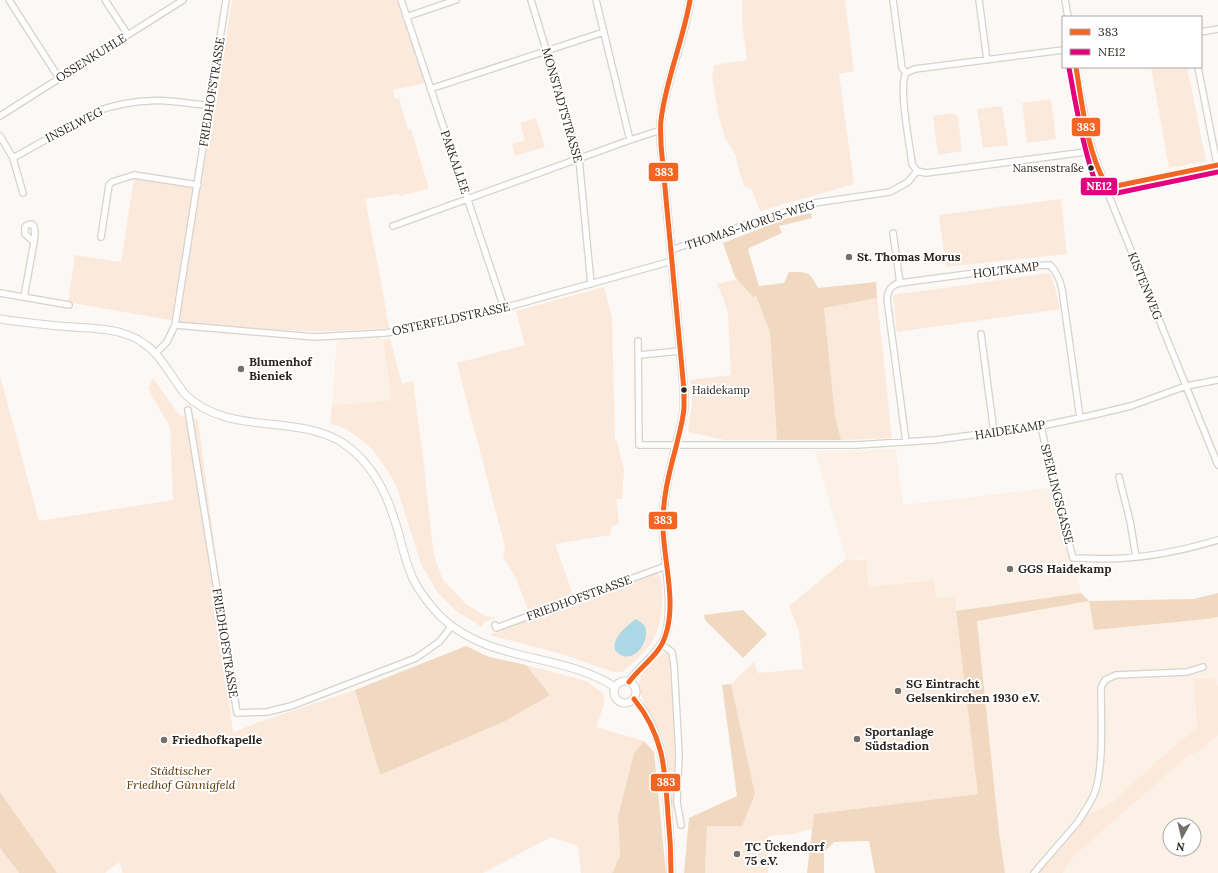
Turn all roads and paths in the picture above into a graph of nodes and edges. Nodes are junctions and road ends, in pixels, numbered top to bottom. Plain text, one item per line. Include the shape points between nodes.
1 (9, 0) edge
2 (105, 0) edge
3 (183, 0) edge
4 (226, 0) edge
5 (401, 0) edge
6 (456, 0) edge
7 (531, 0) edge
8 (596, 0) edge
9 (690, 0) edge
10 (893, 0) edge
11 (979, 0) edge
12 (1066, 0) edge
13 (406, 16) junction
14 (1068, 16) edge
15 (1218, 29) edge
16 (604, 32) junction
17 (1202, 32) edge
18 (128, 35) junction
19 (1062, 50) edge
20 (546, 51) junction
21 (987, 60) junction
22 (1076, 68) edge
23 (1198, 68) edge
24 (906, 73) junction
25 (59, 78) junction
26 (430, 89) junction
27 (210, 106) junction
28 (0, 116) edge
29 (661, 130) junction
30 (0, 136) edge
31 (630, 140) junction
32 (1093, 151) junction
33 (13, 158) junction
34 (579, 159) junction
35 (1218, 166) edge
36 (917, 171) junction
37 (1106, 184) junction
38 (198, 185) junction
39 (23, 193) dead end
40 (468, 199) junction
41 (392, 226) dead end
42 (893, 233) dead end
43 (101, 237) dead end
44 (34, 242) dead end
45 (671, 250) junction
46 (672, 261) junction
47 (900, 283) junction
48 (591, 284) junction
49 (0, 293) edge
50 (24, 297) junction
51 (69, 305) dead end
52 (504, 308) junction
53 (0, 319) edge
54 (176, 325) junction
55 (981, 334) dead end
56 (638, 341) dead end
57 (680, 351) junction
58 (156, 353) junction
59 (639, 355) junction
60 (1218, 380) edge
61 (1186, 386) junction
62 (188, 410) dead end
63 (1080, 418) junction
64 (1041, 426) junction
65 (994, 433) junction
66 (906, 442) junction
67 (676, 445) junction
68 (1218, 465) edge
69 (1119, 477) dead end
70 (1218, 540) edge
71 (1136, 557) junction
72 (666, 566) junction
73 (495, 624) dead end
74 (452, 626) junction
75 (661, 644) junction
76 (1203, 667) dead end
77 (629, 682) junction
78 (615, 687) junction
79 (634, 699) junction
80 (681, 825) dead end
81 (671, 873) edge
82 (1034, 873) edge

1 - 25 street
2 - 18 street
3 - 18 street, OSSENKUHLE
4 - 27 street, FRIEDHOFSTRASSE
5 - 13 street, PARKALLEE
6 - 13 street
7 - 20 street, MONSTADTSTRASSE
8 - 16 street
9 - 29 street via 662,114
10 - 24 street via 902,68
11 - 21 street
12 - 14 street
13 - 26 street, PARKALLEE
15 - 17 street
16 - 20 street
16 - 31 street
18 - 25 street, OSSENKUHLE
19 - 21 street
20 - 26 street
20 - 34 street, MONSTADTSTRASSE
21 - 24 street via 915,69
22 - 32 street
23 - 35 street
24 - 36 street via 903,86 904,102 912,164
25 - 28 street, OSSENKUHLE
26 - 40 street, PARKALLEE
27 - 33 street, INSELWEG via 168,100 147,100 112,106 97,111
27 - 38 street, FRIEDHOFSTRASSE
29 - 31 street
29 - 45 street
30 - 33 street
31 - 34 street
32 - 36 street via 926,174
32 - 37 street
33 - 39 street
34 - 40 street
34 - 48 street, MONSTADTSTRASSE
35 - 37 street via 1116,186
36 - 45 street, THOMAS-MORUS-WEG via 908,182 890,192 814,203
37 - 61 street, KISTENWEG
38 - 43 street via 134,175 112,182 109,186
38 - 54 street, FRIEDHOFSTRASSE
40 - 41 street
40 - 52 street, PARKALLEE
42 - 47 street
44 - 50 street
45 - 46 street
46 - 48 street, OSTERFELDSTRASSE
46 - 57 street
47 - 63 street, HOLTKAMP via 1050,265 1060,278
47 - 66 street via 891,287 888,299
48 - 52 street, OSTERFELDSTRASSE
49 - 50 street
50 - 51 street
52 - 54 street, OSTERFELDSTRASSE via 417,328 341,336 315,337
53 - 58 street via 119,331 137,339
54 - 58 street, FRIEDHOFSTRASSE via 167,342
55 - 65 street
56 - 59 street
57 - 59 street
57 - 67 street via 684,409
58 - 74 street via 184,393 207,410 234,419 309,430 342,442 355,452 368,464 384,491 411,575 429,604
59 - 67 street, HAIDEKAMP via 640,445
60 - 61 street, HAIDEKAMP
61 - 63 street, HAIDEKAMP via 1131,406
61 - 68 street, KISTENWEG
62 - 74 street, FRIEDHOFSTRASSE via 237,713 267,712 291,706 416,658 439,642
63 - 64 street, HAIDEKAMP
64 - 65 street, HAIDEKAMP
64 - 71 street, SPERLINGSGASSE via 1073,558
65 - 66 street, HAIDEKAMP
66 - 67 street, HAIDEKAMP via 856,445
67 - 72 street via 664,497
69 - 71 street
70 - 71 street, SPERLINGSGASSE via 1192,548
72 - 73 street, FRIEDHOFSTRASSE via 496,628
72 - 75 street via 669,608 666,632
74 - 78 street via 486,645 588,674
75 - 77 street
75 - 80 street via 672,652 674,665 679,746 677,802
76 - 82 street via 1187,672 1116,675 1105,680 1101,687 1100,766 1095,792 1078,822
77 - 78 street via 619,683
77 - 79 street via 636,689
78 - 79 street via 614,695 618,701 624,703
79 - 81 street via 652,726 661,750 668,805

